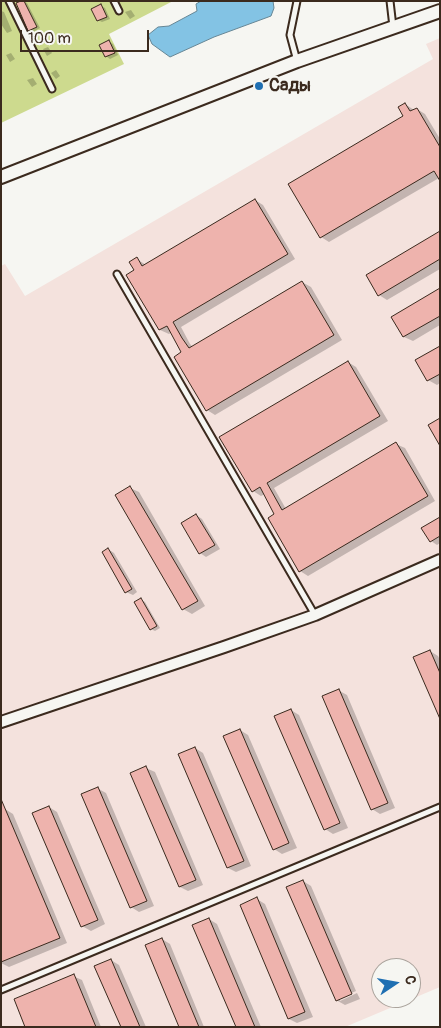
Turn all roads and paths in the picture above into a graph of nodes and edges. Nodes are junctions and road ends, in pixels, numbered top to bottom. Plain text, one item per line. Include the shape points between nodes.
1 (9, 1) edge
2 (114, 1) edge
3 (297, 1) edge
4 (390, 1) edge
5 (119, 11) dead end
6 (440, 11) edge
7 (393, 28) junction
8 (297, 61) junction
9 (52, 89) dead end
10 (1, 177) edge
11 (117, 274) dead end
12 (440, 560) edge
13 (315, 615) junction
14 (1, 722) edge
15 (440, 807) edge
16 (1, 990) edge

1 - 9 lane
2 - 5 lane
3 - 8 lane via 290,35
4 - 7 lane
6 - 7 street
7 - 8 street
8 - 10 street
11 - 13 lane
12 - 13 street
13 - 14 street
15 - 16 lane

